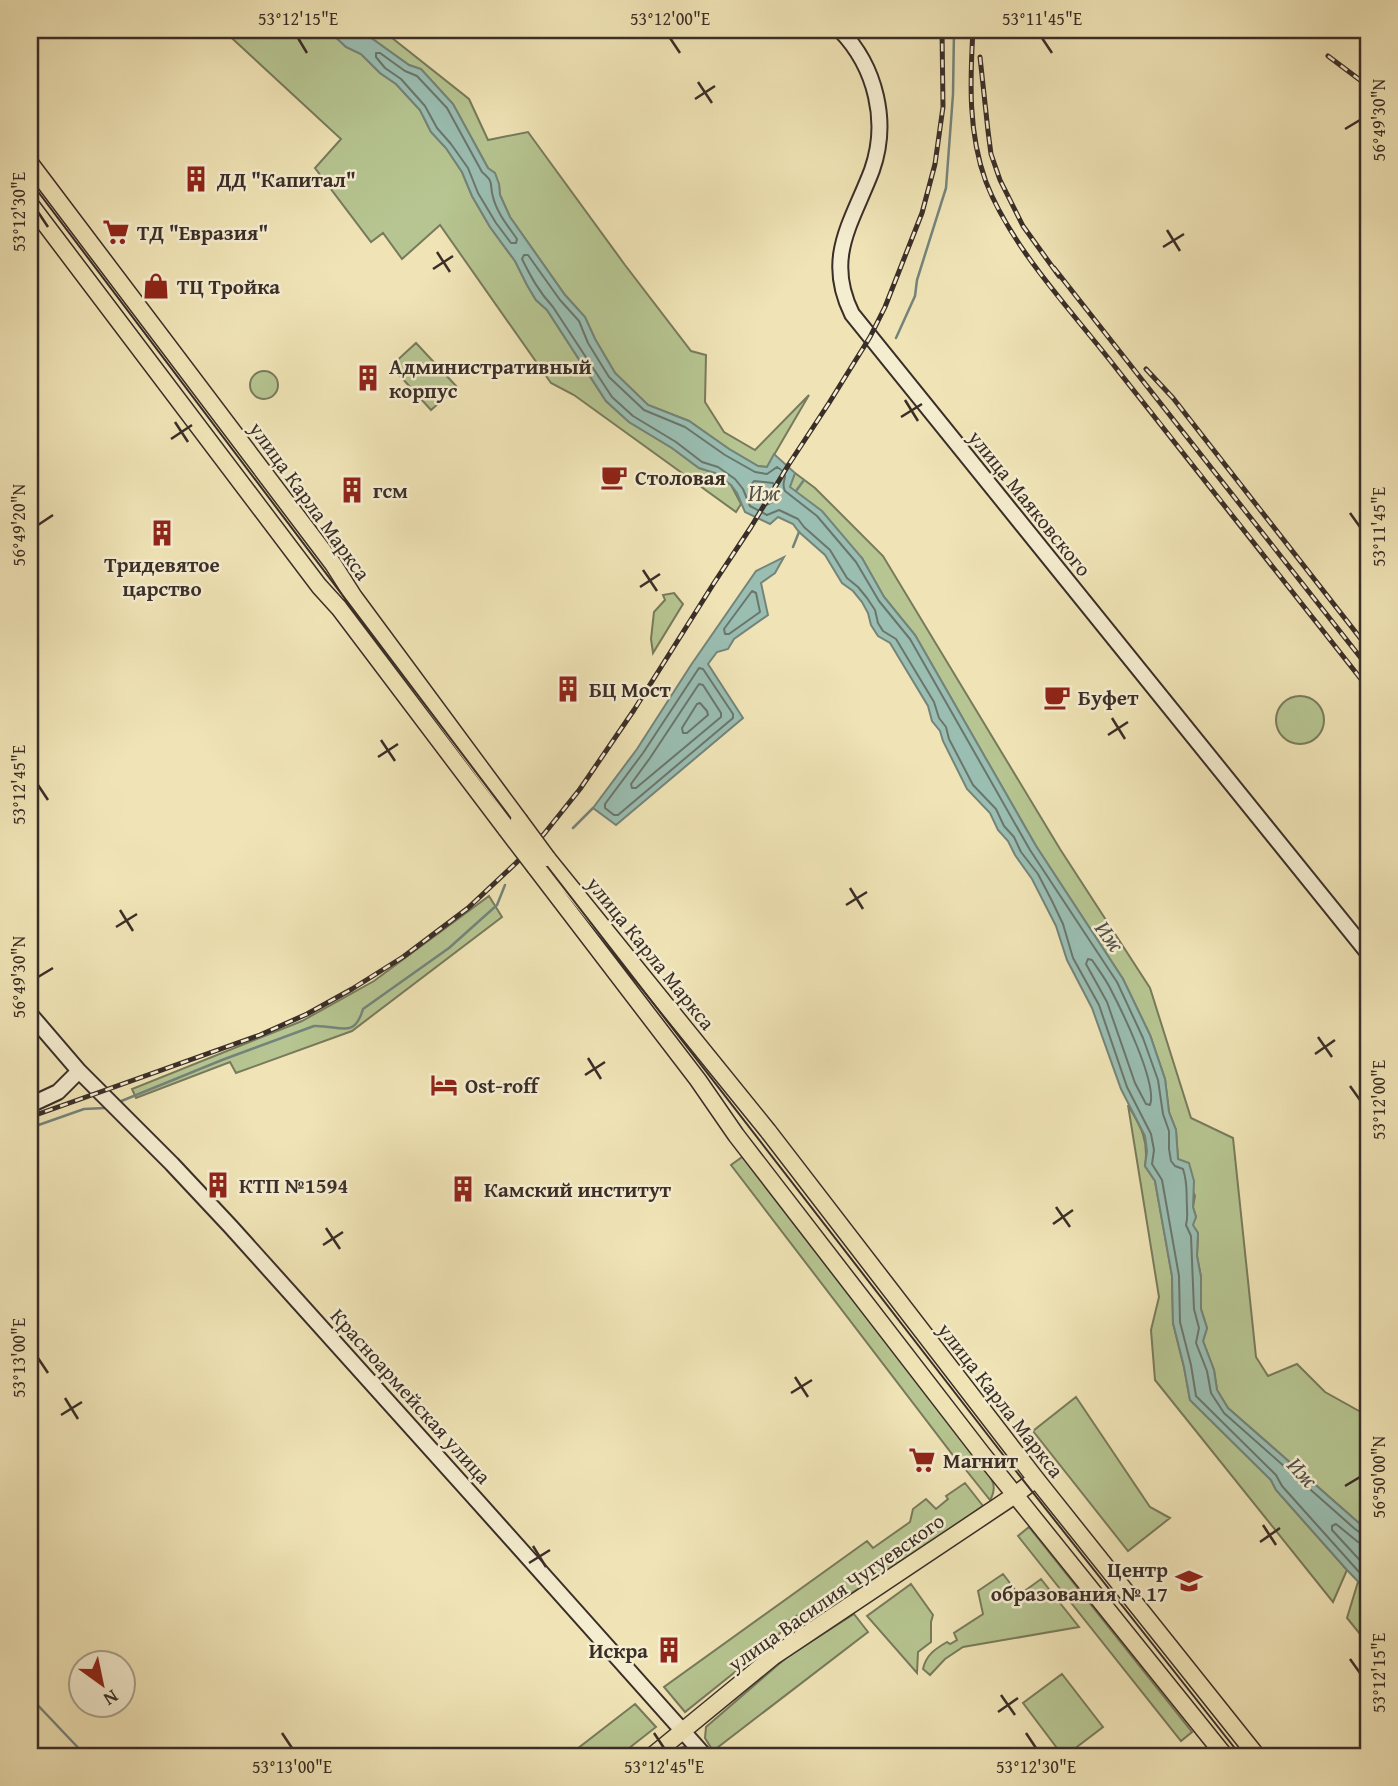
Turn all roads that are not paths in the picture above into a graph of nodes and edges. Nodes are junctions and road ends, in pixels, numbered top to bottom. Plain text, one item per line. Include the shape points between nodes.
1 (841, 30) edge
2 (30, 163) edge
3 (30, 204) edge
4 (337, 570) junction
5 (319, 586) junction
6 (513, 825) junction
7 (541, 862) junction
8 (1368, 953) edge
9 (30, 1014) edge
10 (79, 1071) junction
11 (30, 1105) edge
12 (1036, 1479) junction
13 (1015, 1495) junction
14 (682, 1731) junction
15 (652, 1756) edge
16 (705, 1756) edge
17 (1225, 1756) edge
18 (1257, 1756) edge

1 - 8 main road, улица Маяковского via 861,55 877,97 880,121 873,168 847,230 839,268 852,314
2 - 4 main road, улица Карла Маркса
3 - 5 main road, улица Карла Маркса
4 - 5 main road
4 - 6 main road, улица Карла Маркса
5 - 6 main road, улица Карла Маркса
6 - 7 main road, улица Карла Маркса, bridge
7 - 12 main road, улица Карла Маркса via 752,1110
7 - 13 main road, улица Карла Маркса via 736,1135
9 - 10 main road, Красноармейская улица
10 - 11 main road via 58,1092
10 - 14 main road, Красноармейская улица via 231,1227
12 - 13 main road, улица Василия Чугуевского
12 - 18 main road, улица Карла Маркса
13 - 14 main road, улица Василия Чугуевского via 785,1648
13 - 17 main road, улица Карла Маркса
14 - 15 main road, улица Василия Чугуевского
14 - 16 main road, Красноармейская улица

